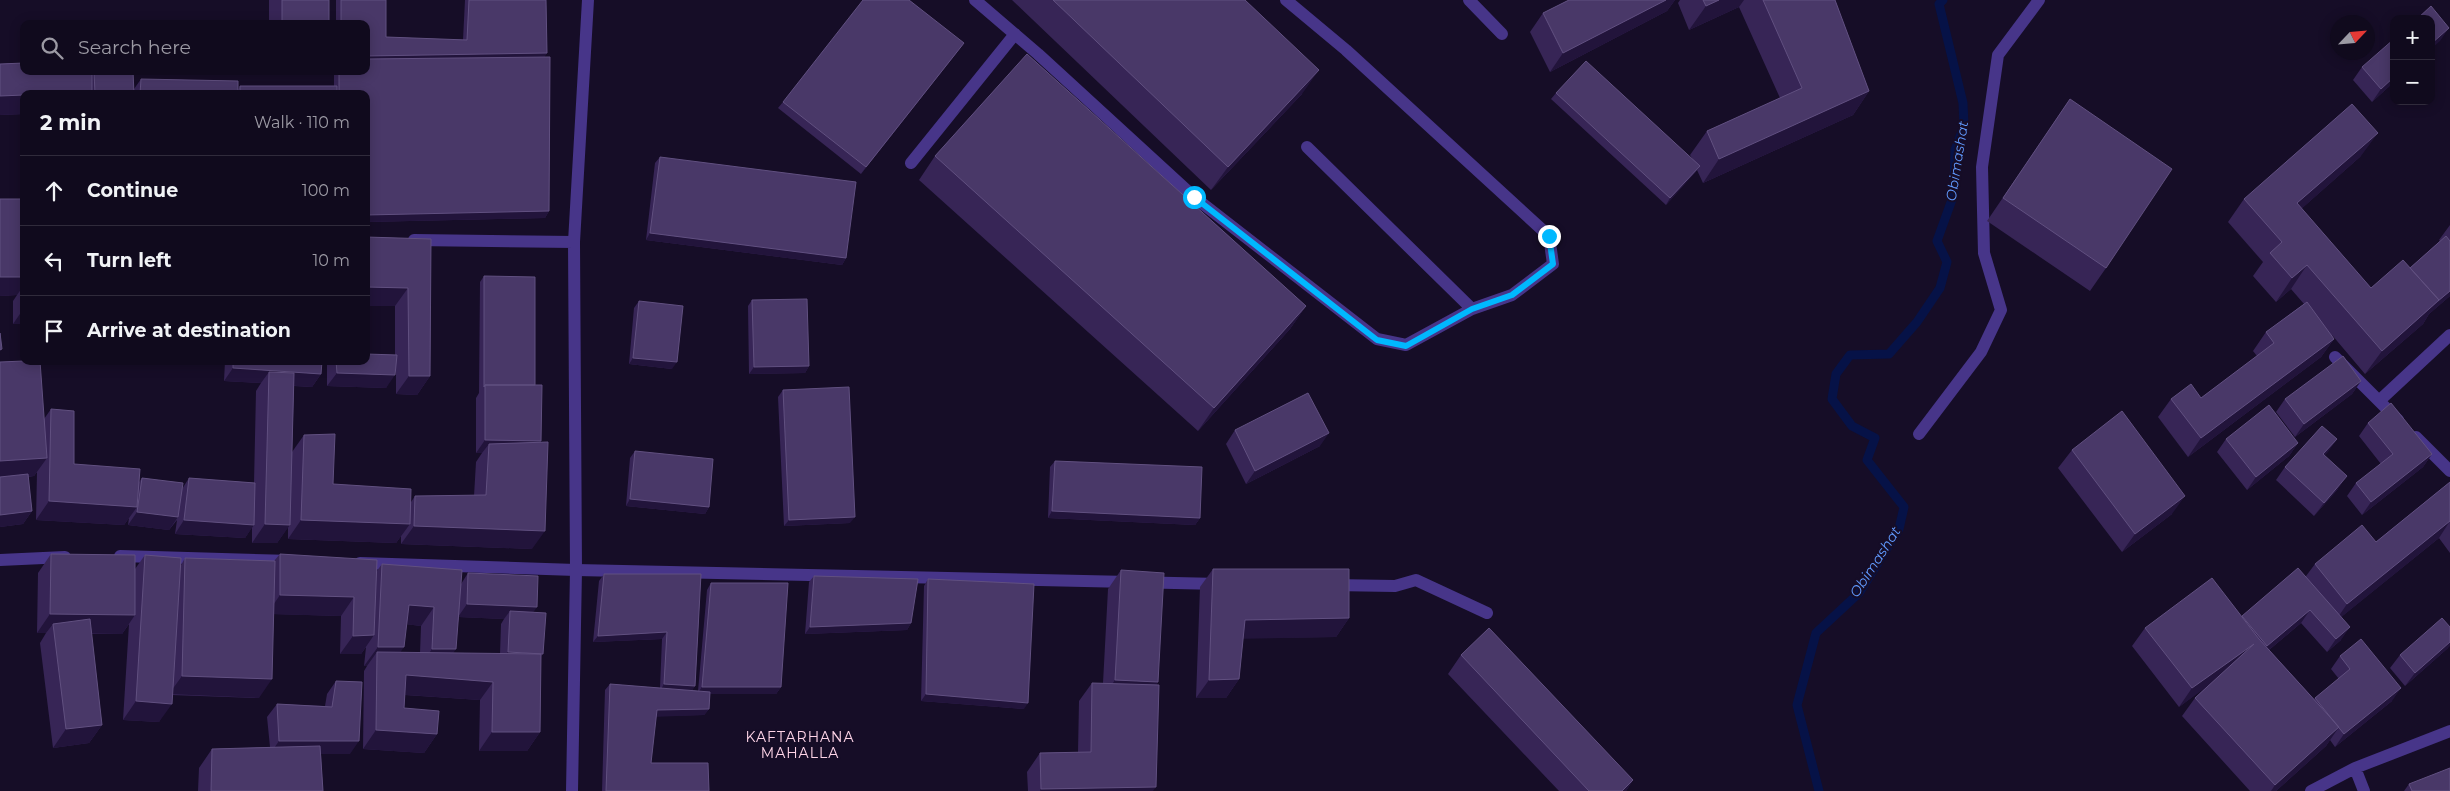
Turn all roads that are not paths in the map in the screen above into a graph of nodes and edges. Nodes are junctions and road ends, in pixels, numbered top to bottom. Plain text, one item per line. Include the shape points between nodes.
1 (588, 0) edge
2 (975, 0) edge
3 (1286, 0) edge
4 (1469, 0) edge
5 (2039, 0) edge
6 (1015, 34) junction
7 (1502, 34) dead end
8 (1307, 147) dead end
9 (911, 163) dead end
10 (406, 240) edge
11 (574, 242) junction
12 (1472, 309) junction
13 (2450, 336) edge
14 (2335, 357) edge
15 (2379, 401) junction
16 (1920, 434) dead end
17 (2450, 471) edge
18 (80, 557) edge
19 (109, 557) edge
20 (0, 560) edge
21 (303, 561) edge
22 (352, 563) edge
23 (576, 570) junction
24 (1237, 584) edge
25 (1316, 585) edge
26 (1488, 613) dead end
27 (2450, 731) edge
28 (2355, 768) junction
29 (572, 791) edge
30 (2311, 791) edge
31 (2364, 791) edge

1 - 11 street
2 - 6 street
3 - 12 street via 1346,50 1549,236 1553,264 1512,295
4 - 7 street
5 - 16 street via 1998,55 1982,166 1984,253 2001,310 1981,352
6 - 9 street
6 - 12 street via 1194,197 1377,340 1406,346
8 - 12 street
10 - 11 street
11 - 23 street
13 - 15 street
14 - 15 street
15 - 17 street
18 - 20 street
19 - 21 street
22 - 23 street
23 - 24 street
23 - 29 street
25 - 26 street via 1395,586 1416,580
27 - 28 street
28 - 30 street
28 - 31 street

